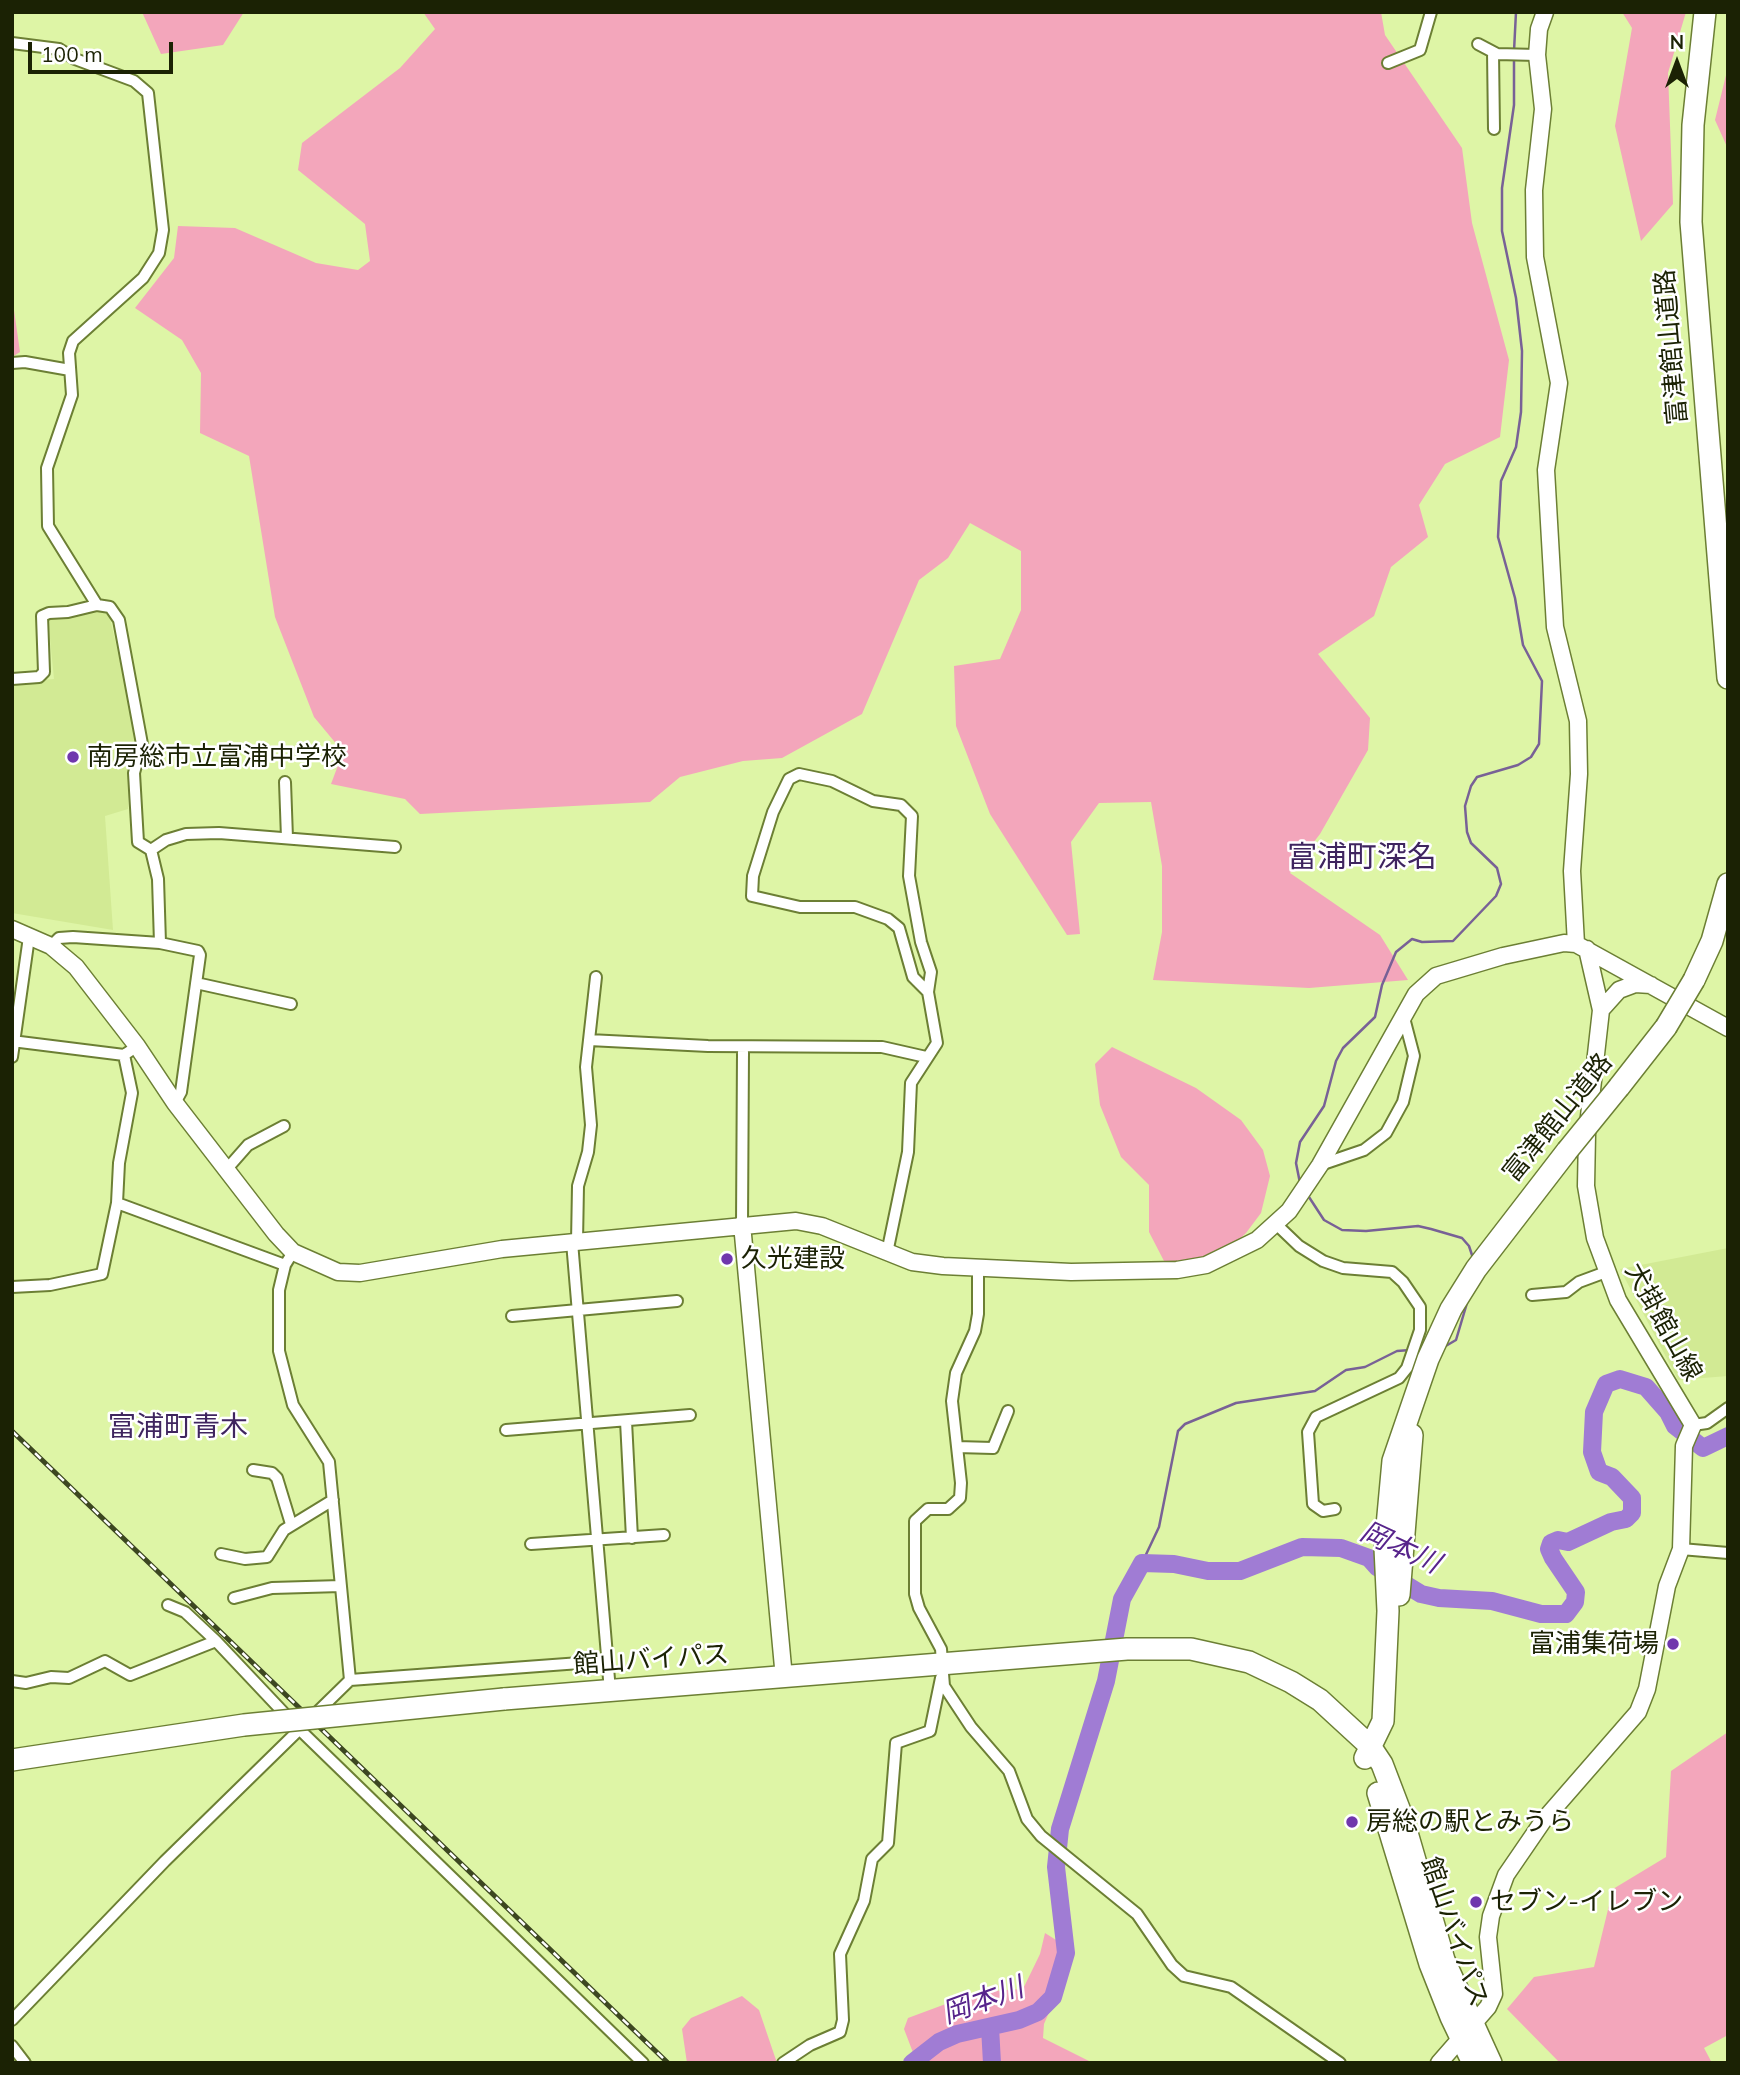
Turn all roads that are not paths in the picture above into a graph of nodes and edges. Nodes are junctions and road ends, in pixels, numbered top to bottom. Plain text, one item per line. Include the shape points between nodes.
1 (1431, 12) edge
2 (1545, 12) edge
3 (1705, 12) edge
4 (12, 43) edge
5 (1478, 44) dead end
6 (1493, 52) junction
7 (1537, 55) junction
8 (1388, 64) dead end
9 (1494, 129) dead end
10 (12, 363) edge
11 (71, 370) junction
12 (97, 605) junction
13 (1728, 678) edge
14 (12, 679) edge
15 (285, 782) dead end
16 (287, 838) junction
17 (395, 847) dead end
18 (151, 850) junction
19 (1728, 884) edge
20 (12, 929) edge
21 (29, 937) junction
22 (160, 943) junction
23 (51, 946) junction
24 (1582, 947) junction
25 (596, 978) dead end
26 (196, 983) junction
27 (1653, 985) junction
28 (928, 992) junction
29 (291, 1004) dead end
30 (1601, 1010) junction
31 (1403, 1014) junction
32 (1728, 1028) edge
33 (589, 1040) junction
34 (13, 1042) edge
35 (131, 1050) junction
36 (743, 1052) dead end
37 (12, 1057) edge
38 (926, 1057) junction
39 (175, 1103) junction
40 (284, 1126) dead end
41 (1320, 1165) junction
42 (226, 1170) junction
43 (117, 1202) junction
44 (742, 1224) junction
45 (1276, 1224) junction
46 (575, 1242) junction
47 (887, 1253) junction
48 (289, 1259) junction
49 (978, 1267) junction
50 (1606, 1272) junction
51 (12, 1287) edge
52 (1532, 1295) dead end
53 (677, 1301) dead end
54 (577, 1310) junction
55 (512, 1316) dead end
56 (1413, 1375) junction
57 (1728, 1408) edge
58 (1008, 1411) dead end
59 (690, 1415) dead end
60 (626, 1421) junction
61 (587, 1424) junction
62 (1692, 1427) junction
63 (506, 1430) dead end
64 (957, 1447) junction
65 (253, 1470) dead end
66 (333, 1500) junction
67 (1335, 1510) dead end
68 (291, 1524) junction
69 (664, 1535) dead end
70 (632, 1538) junction
71 (597, 1540) junction
72 (531, 1544) dead end
73 (1681, 1549) junction
74 (1728, 1553) edge
75 (221, 1554) dead end
76 (341, 1586) junction
77 (234, 1598) dead end
78 (168, 1605) dead end
79 (216, 1641) junction
80 (607, 1661) junction
81 (941, 1671) junction
82 (785, 1678) junction
83 (350, 1680) junction
84 (12, 1681) edge
85 (610, 1691) junction
86 (299, 1730) junction
87 (1372, 1758) junction
88 (12, 1760) edge
89 (12, 2020) edge
90 (1467, 2031) junction
91 (12, 2046) edge
92 (25, 2063) edge
93 (643, 2063) edge
94 (783, 2063) edge
95 (1340, 2063) edge
96 (1439, 2063) edge
97 (1473, 2063) edge
98 (1491, 2063) edge

1 - 8 street via 1420,50
2 - 7 street, 犬掛館山線
3 - 13 highway, 富津館山道路 via 1693,125 1691,222
4 - 11 street via 59,49 134,81 148,93 163,230 159,253 143,278 73,341
5 - 6 street
6 - 7 street
6 - 9 street
7 - 24 street, 犬掛館山線 via 1543,109 1534,190 1535,257 1559,383 1546,470 1550,569 1559,649 1578,720 1572,871
10 - 11 street
11 - 12 street via 72,395 47,468 45,511 56,542
12 - 14 street via 42,616 44,672 38,677
12 - 18 street via 110,607 119,620 142,744 134,773 138,842
15 - 16 street
16 - 17 street
16 - 18 street via 186,834
18 - 22 street via 158,879
19 - 56 highway, 富津館山道路, bridge via 1716,929 1694,980 1666,1027 1513,1222 1451,1309
20 - 21 street
21 - 23 street
21 - 34 street
22 - 23 street via 74,937 59,938
22 - 26 street via 198,951
23 - 35 street via 76,967
24 - 27 street
24 - 30 street, 犬掛館山線
24 - 31 street via 1564,943 1436,976
25 - 33 street
26 - 29 street
26 - 39 street via 181,1092
27 - 30 street via 1626,987
27 - 32 street
28 - 28 street via 913,976 898,928 888,919 855,907 800,907 752,897 753,876 773,812 789,779 799,774 832,781 873,801 908,809 914,828 909,876 931,972
28 - 38 street via 937,1043
30 - 50 street, 犬掛館山線 via 1586,1186 1590,1219
31 - 41 street
31 - 41 street via 1414,1056 1403,1102 1386,1133 1364,1150
33 - 38 street via 882,1047
33 - 46 street via 586,1068 591,1125 578,1186
34 - 35 street
34 - 37 street
35 - 39 street
35 - 43 street via 125,1069 132,1093
36 - 44 street
38 - 47 street via 911,1083 908,1152
39 - 42 street
40 - 42 street via 248,1145
41 - 45 street
42 - 48 street
43 - 48 street
43 - 51 street via 102,1274
44 - 46 street
44 - 47 street via 796,1221 822,1226
44 - 82 street
45 - 49 street via 1229,1256 1177,1270 1071,1272
45 - 56 street via 1323,1261 1343,1268 1382,1269 1403,1282 1422,1318
46 - 48 street via 360,1273
46 - 54 street
47 - 49 street via 912,1262
48 - 66 street via 279,1290 282,1368 297,1413 329,1462
49 - 64 street via 975,1331 953,1384
50 - 52 street via 1566,1292
50 - 62 street, 犬掛館山線
53 - 54 street
54 - 55 street
54 - 61 street
56 - 67 street via 1316,1417 1308,1432 1313,1504 1323,1511
56 - 87 highway, 富津館山道路 via 1408,1460 1394,1549 1393,1727
57 - 62 street
58 - 64 street via 993,1448
59 - 60 street
60 - 61 street
60 - 70 street
61 - 63 street
61 - 71 street
62 - 73 street via 1684,1446
64 - 81 street via 960,1498 948,1509 928,1509 915,1521 915,1594 941,1649
65 - 68 street via 277,1478
66 - 68 street
66 - 76 street
68 - 75 street via 267,1557
69 - 70 street
70 - 71 street
71 - 72 street
71 - 80 street
73 - 74 street
73 - 90 street via 1667,1586 1647,1689 1638,1712 1544,1821 1506,1875 1488,1937 1494,1994
76 - 77 street via 272,1588
76 - 83 street
78 - 79 street via 185,1612
79 - 84 street via 130,1675 105,1661 69,1678
79 - 86 street
80 - 83 street
80 - 85 street
81 - 82 highway, 館山バイパス
81 - 87 highway, 館山バイパス via 1128,1649 1213,1652 1249,1661 1292,1682
81 - 94 street via 930,1731 896,1743 888,1843 872,1859 864,1901 840,1954 840,2032
81 - 95 street via 944,1686 971,1727 1009,1771 1027,1819 1069,1861 1137,1914 1172,1965 1184,1976 1231,1987
82 - 85 highway, 館山バイパス
83 - 86 street
85 - 88 highway, 館山バイパス, bridge via 244,1725
86 - 89 street
86 - 93 street
87 - 90 highway, 館山バイパス via 1403,1819
90 - 96 street
90 - 97 highway, 館山バイパス
90 - 98 highway, 館山バイパス
91 - 92 street

